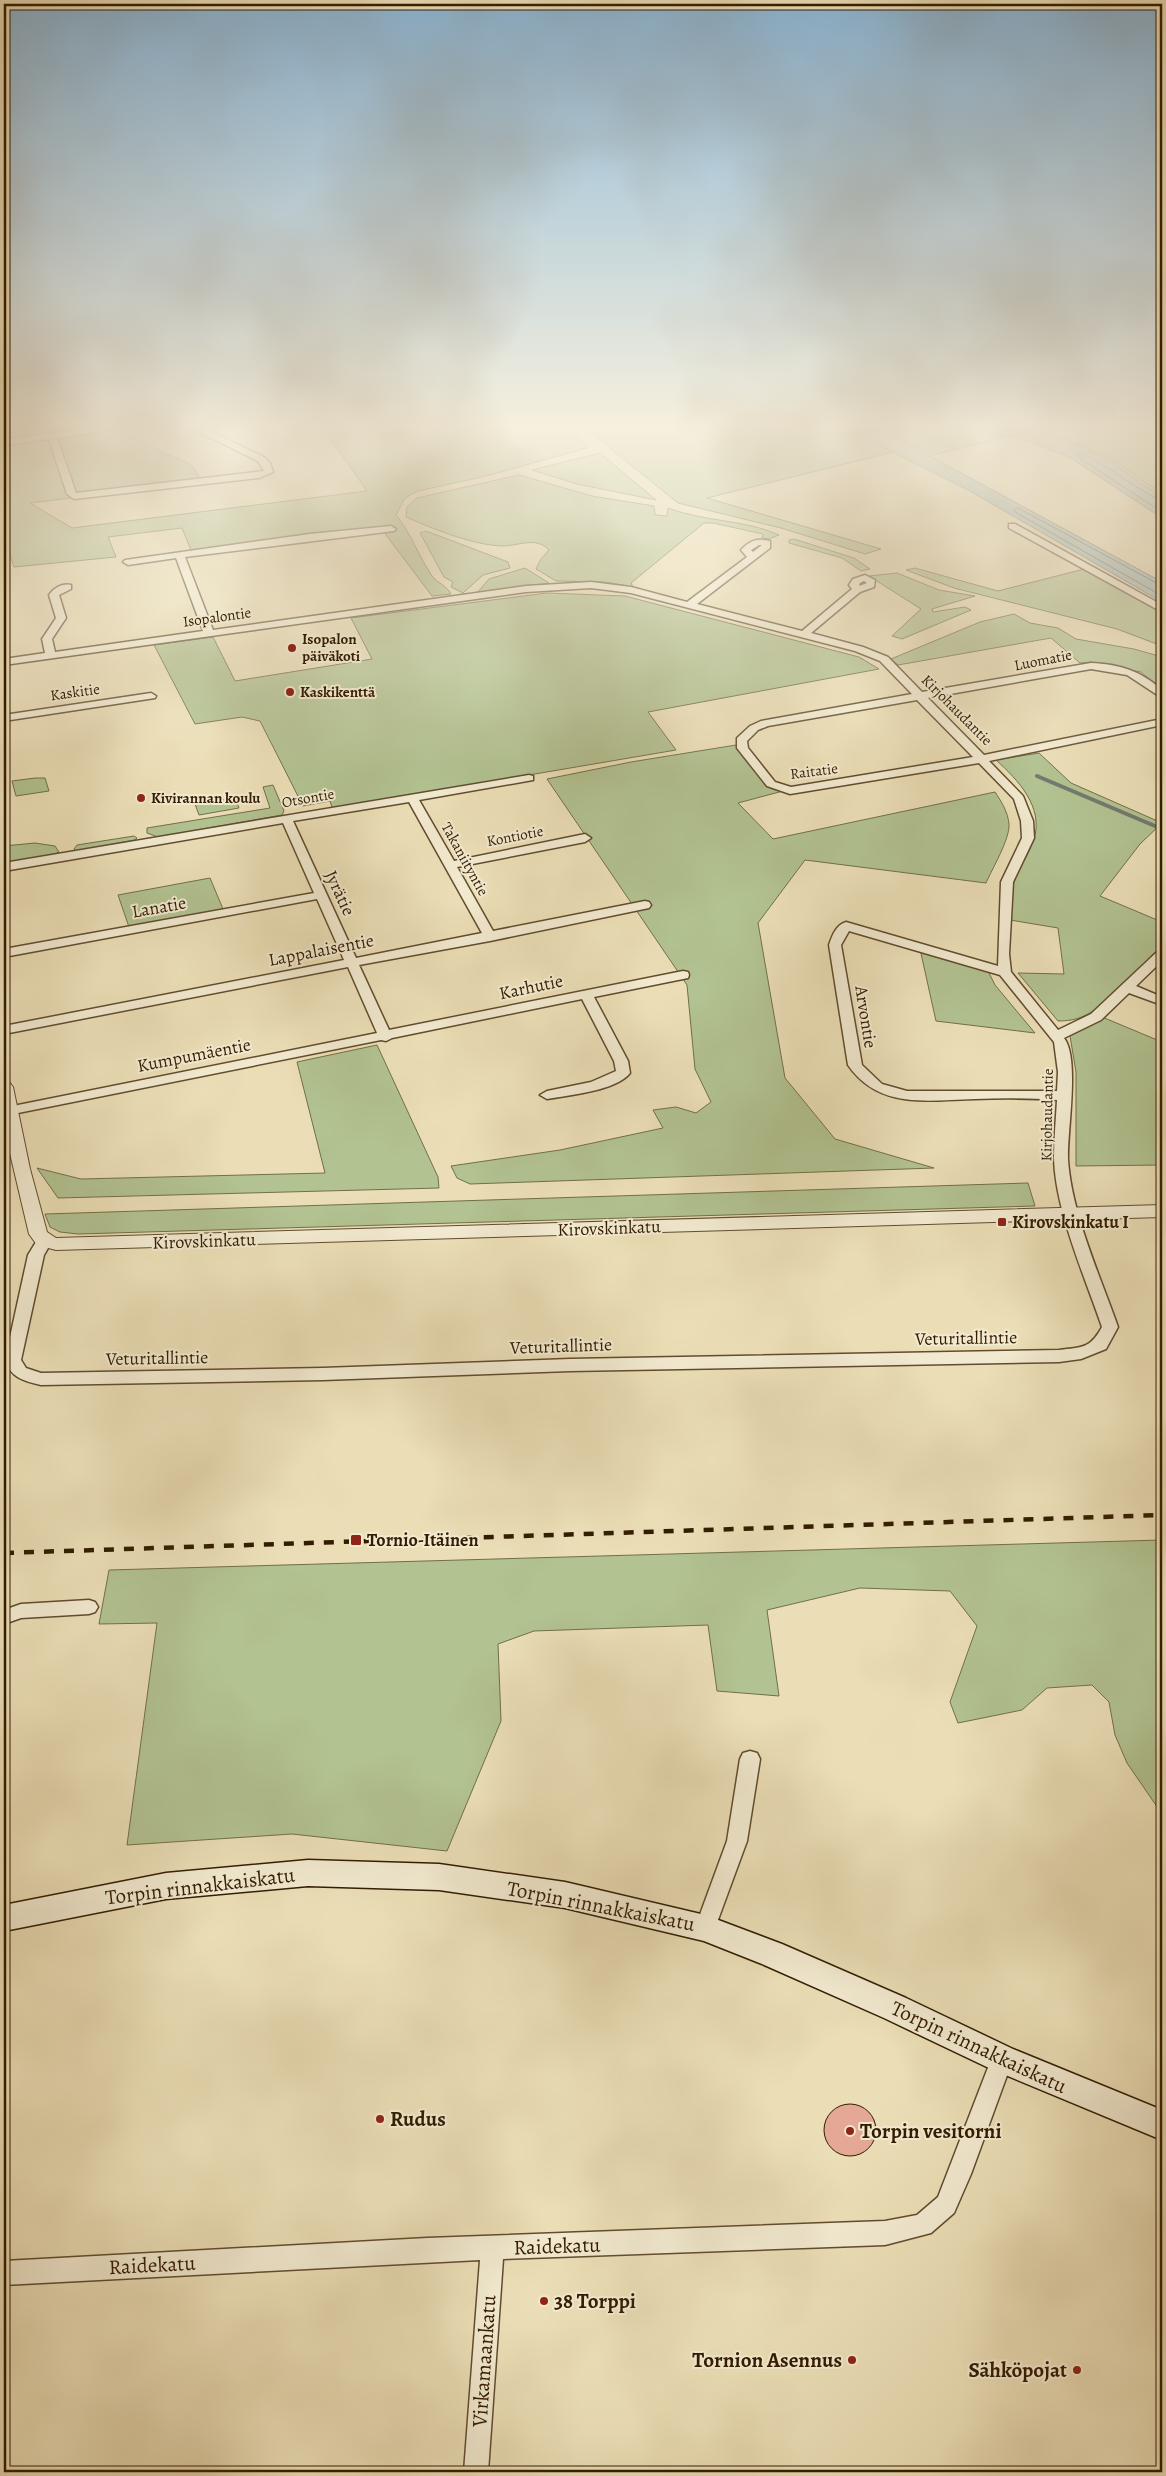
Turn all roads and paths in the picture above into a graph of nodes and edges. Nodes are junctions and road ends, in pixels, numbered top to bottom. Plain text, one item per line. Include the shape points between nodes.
1 (262, 544) edge
2 (1044, 544) edge
3 (180, 555) junction
4 (752, 557) dead end
5 (128, 562) dead end
6 (68, 587) dead end
7 (857, 590) dead end
8 (434, 602) joint
9 (689, 605) junction
10 (1162, 609) edge
11 (209, 633) junction
12 (803, 635) junction
13 (51, 656) junction
14 (4, 662) edge
15 (1162, 695) edge
16 (151, 696) dead end
17 (921, 698) junction
18 (4, 718) edge
19 (1162, 722) edge
20 (982, 759) junction
21 (529, 778) dead end
22 (412, 798) junction
23 (286, 818) junction
24 (585, 838) dead end
25 (451, 865) junction
26 (4, 867) edge
27 (321, 895) junction
28 (645, 905) dead end
29 (490, 936) junction
30 (4, 953) edge
31 (1162, 954) edge
32 (352, 962) junction
33 (1005, 972) junction
34 (683, 975) dead end
35 (1128, 988) junction
36 (586, 995) junction
37 (1162, 1001) edge
38 (4, 1030) edge
39 (1057, 1036) junction
40 (386, 1037) junction
41 (4, 1087) edge
42 (547, 1095) dead end
43 (1063, 1096) junction
44 (8, 1111) junction
45 (1162, 1211) edge
46 (1071, 1213) junction
47 (50, 1243) junction
48 (89, 1607) dead end
49 (4, 1617) edge
50 (750, 1760) dead end
51 (4, 1918) edge
52 (705, 1928) junction
53 (1002, 2060) junction
54 (1162, 2125) edge
55 (492, 2249) junction
56 (4, 2273) edge
57 (476, 2472) edge

1 - 3 street
2 - 10 street
3 - 5 street
3 - 11 street
4 - 9 street
6 - 13 street via 54,595 60,618 47,639
7 - 12 street
8 - 9 street, Kirjohaudantie via 538,587 590,585 631,590
8 - 11 street, Isopalontie
9 - 12 street, Kirjohaudantie
11 - 13 street, Isopalontie
12 - 17 street, Kirjohaudantie via 884,659
13 - 14 street, Isopalontie
15 - 17 street, Luomatie via 1144,678 1133,673 1119,668 1091,666
16 - 18 street, Kaskitie
17 - 20 street, Kirjohaudantie
17 - 20 street, Raitatie via 765,724 745,735 741,740 743,748 771,784 790,791
19 - 20 street
20 - 33 street, Kirjohaudantie via 1019,798 1027,820 1028,838 1007,882
21 - 22 street, Otsontie
22 - 23 street, Otsontie
22 - 25 street, Takaniityntie
23 - 26 street, Otsontie
23 - 27 street, Jyrätie
24 - 25 street, Kontiotie
25 - 29 street, Takaniityntie
27 - 30 street, Lanatie
27 - 32 street, Jyrätie
28 - 29 street, Lappalaisentie
29 - 32 street, Lappalaisentie
31 - 35 street
32 - 38 street, Lappalaisentie
32 - 40 street, Jyrätie
33 - 39 street, Kirjohaudantie
33 - 43 street, Arvontie via 846,926 835,944 855,1066 864,1078 875,1085 906,1095
34 - 36 street, Karhutie
35 - 37 street
35 - 39 street via 1096,1017
36 - 40 street, Karhutie
36 - 42 street via 621,1061 622,1073 598,1084
39 - 43 street, Kirjohaudantie via 1064,1057
40 - 44 street, Kumpumäentie
41 - 44 street
43 - 46 street, Kirjohaudantie via 1061,1158
44 - 47 street via 38,1234
45 - 46 street, Kirovskinkatu
46 - 47 street, Kirovskinkatu
46 - 47 street, Veturitallintie via 1110,1327 1100,1345 1082,1353 1059,1356 41,1379 23,1376 15,1368 13,1360 36,1255
48 - 49 street via 21,1611
50 - 52 street via 737,1841
51 - 52 main road, Torpin rinnakkaiskatu via 166,1886 308,1874 390,1874 564,1895
52 - 53 main road, Torpin rinnakkaiskatu via 895,2008
53 - 54 main road, Torpin rinnakkaiskatu
53 - 55 street, Raidekatu via 946,2205 923,2225 885,2233
55 - 56 street, Raidekatu
55 - 57 street, Virkamaankatu

